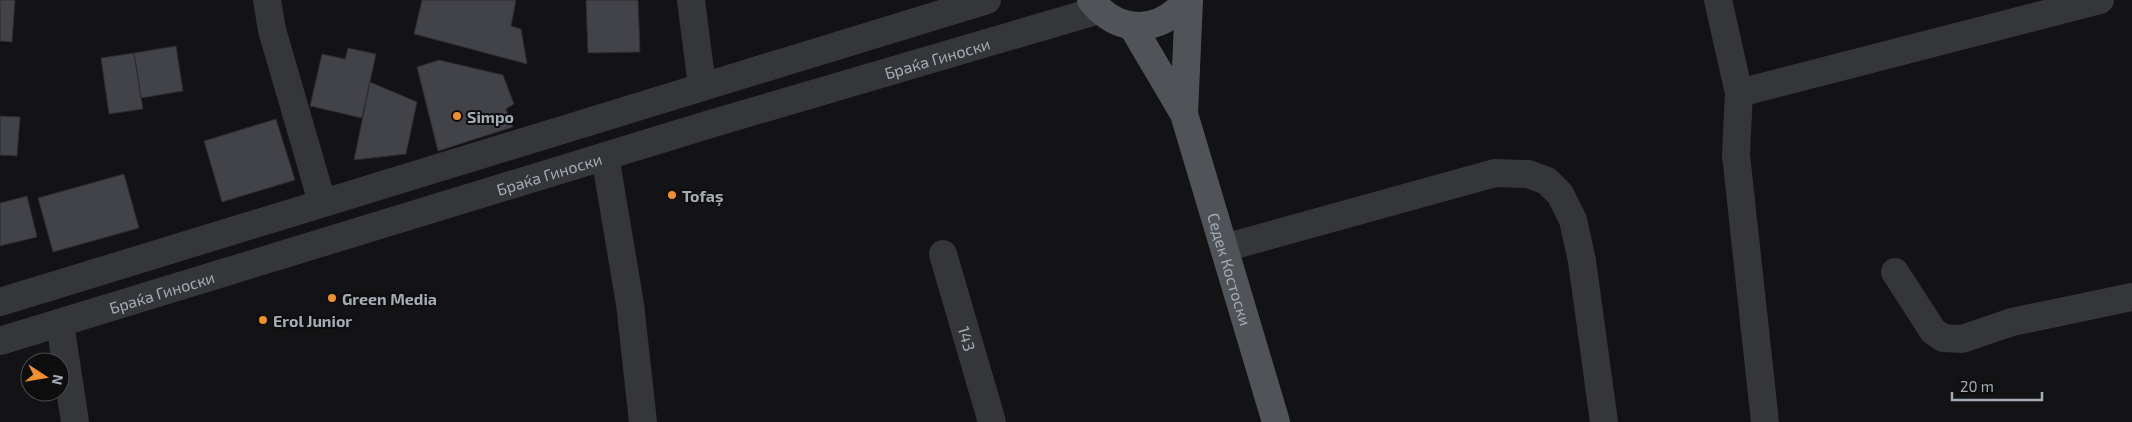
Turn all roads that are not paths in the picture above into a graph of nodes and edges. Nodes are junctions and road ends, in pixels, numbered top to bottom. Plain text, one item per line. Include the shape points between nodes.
1 (267, 0) edge
2 (691, 0) edge
3 (987, 0) edge
4 (1188, 0) edge
5 (1718, 0) edge
6 (2100, 0) edge
7 (1095, 5) edge
8 (2010, 11) edge
9 (1132, 26) junction
10 (702, 86) junction
11 (1739, 93) junction
12 (1184, 114) junction
13 (605, 156) junction
14 (322, 202) junction
15 (1224, 248) junction
16 (943, 254) dead end
17 (1895, 272) dead end
18 (2132, 297) edge
19 (0, 302) edge
20 (60, 323) junction
21 (0, 341) edge
22 (75, 422) edge
23 (643, 422) edge
24 (992, 422) edge
25 (1276, 422) edge
26 (1604, 422) edge
27 (1764, 422) edge

1 - 14 street via 272,30
2 - 10 street
3 - 10 street
4 - 9 main road, Браќа Гиноски via 1165,21 1149,26
4 - 12 main road
5 - 11 street
6 - 8 street
7 - 9 main road, Браќа Гиноски via 1114,21
7 - 13 street, Браќа Гиноски
8 - 11 street
9 - 12 main road
10 - 14 street
11 - 27 street via 1736,155
12 - 15 main road, Седек Костоски
13 - 20 street, Браќа Гиноски
13 - 23 street via 630,304
14 - 19 street
15 - 25 main road, Седек Костоски
15 - 26 street via 1494,174 1528,174 1547,182 1560,194 1573,220 1582,261
16 - 24 street, 143
17 - 18 street via 1933,331 1943,338 1962,339 2012,322
20 - 21 street, Браќа Гиноски
20 - 22 street

